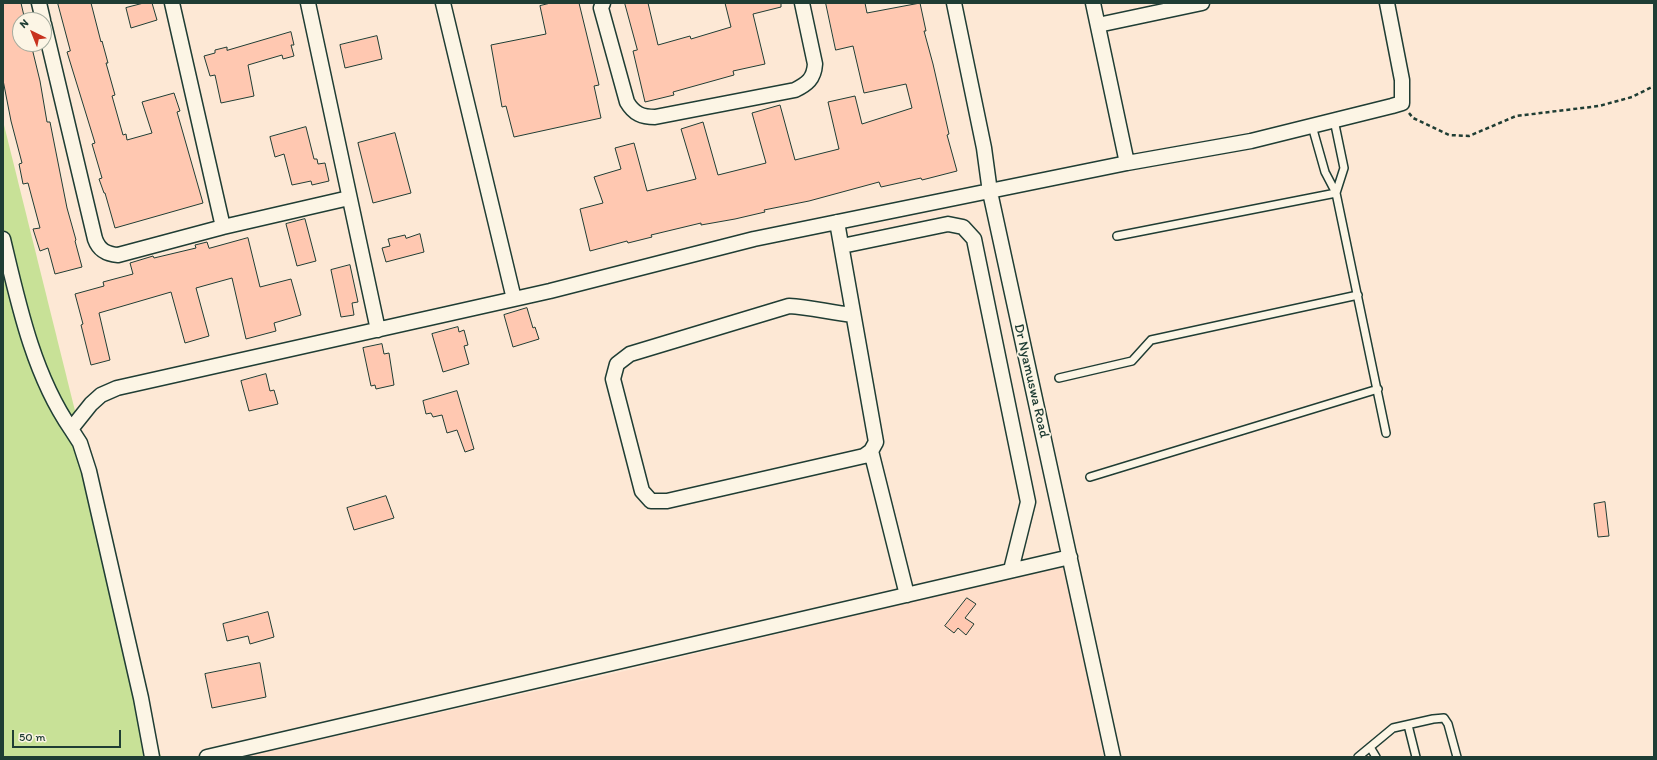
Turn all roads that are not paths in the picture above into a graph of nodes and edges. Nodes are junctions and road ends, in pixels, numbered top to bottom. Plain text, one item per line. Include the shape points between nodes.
1 (172, 3) edge
2 (308, 3) edge
3 (443, 3) edge
4 (602, 3) edge
5 (802, 3) edge
6 (954, 3) edge
7 (1093, 3) edge
8 (1202, 3) edge
9 (1387, 3) edge
10 (1098, 24) junction
11 (51, 52) edge
12 (1334, 120) junction
13 (1312, 126) junction
14 (1127, 164) junction
15 (990, 192) junction
16 (1336, 193) junction
17 (349, 198) junction
18 (837, 222) junction
19 (223, 227) junction
20 (1116, 236) dead end
21 (3, 239) edge
22 (842, 246) junction
23 (1358, 295) junction
24 (514, 299) junction
25 (853, 315) junction
26 (378, 330) junction
27 (1059, 378) dead end
28 (1378, 389) junction
29 (71, 428) junction
30 (1386, 433) dead end
31 (871, 451) junction
32 (1090, 477) dead end
33 (1070, 557) junction
34 (1011, 570) junction
35 (907, 595) junction
36 (1408, 725) junction
37 (1370, 748) junction
38 (152, 757) edge
39 (207, 757) edge
40 (1113, 757) edge
41 (1358, 757) edge
42 (1376, 757) edge
43 (1416, 757) edge
44 (1457, 757) edge

1 - 19 street
2 - 17 street
3 - 24 street
4 - 5 street via 601,8 627,102 632,110 648,117 795,90 810,81 815,64
6 - 15 street, Dr Nyamuswa Road via 984,148
7 - 10 street
8 - 10 street
9 - 12 street via 1402,80 1402,103
10 - 14 street
11 - 19 street via 98,246 110,254 118,255
12 - 13 street
12 - 16 lane via 1344,168
13 - 14 street via 1251,141
13 - 16 lane via 1325,172
14 - 15 street
15 - 18 street
15 - 33 street, Dr Nyamuswa Road
16 - 20 lane
16 - 23 lane
17 - 19 street
17 - 26 street
18 - 22 street
18 - 24 street via 754,239
21 - 29 street via 19,308 44,380 59,411
22 - 25 street
22 - 34 street via 948,224 963,227 974,239 1028,502
23 - 27 lane via 1151,340 1132,361
23 - 28 lane
24 - 26 street
25 - 31 street via 876,442
25 - 31 street via 789,306 630,354 617,364 613,379 642,491 651,501 675,500 864,456
26 - 29 street via 117,388 101,395
28 - 30 lane
28 - 32 lane
29 - 38 street via 80,443 89,471
31 - 35 street
33 - 34 street
33 - 40 street, Dr Nyamuswa Road
34 - 35 street
35 - 39 street
36 - 37 lane via 1393,728
36 - 43 lane
36 - 44 lane via 1444,718
37 - 41 lane
37 - 42 lane

